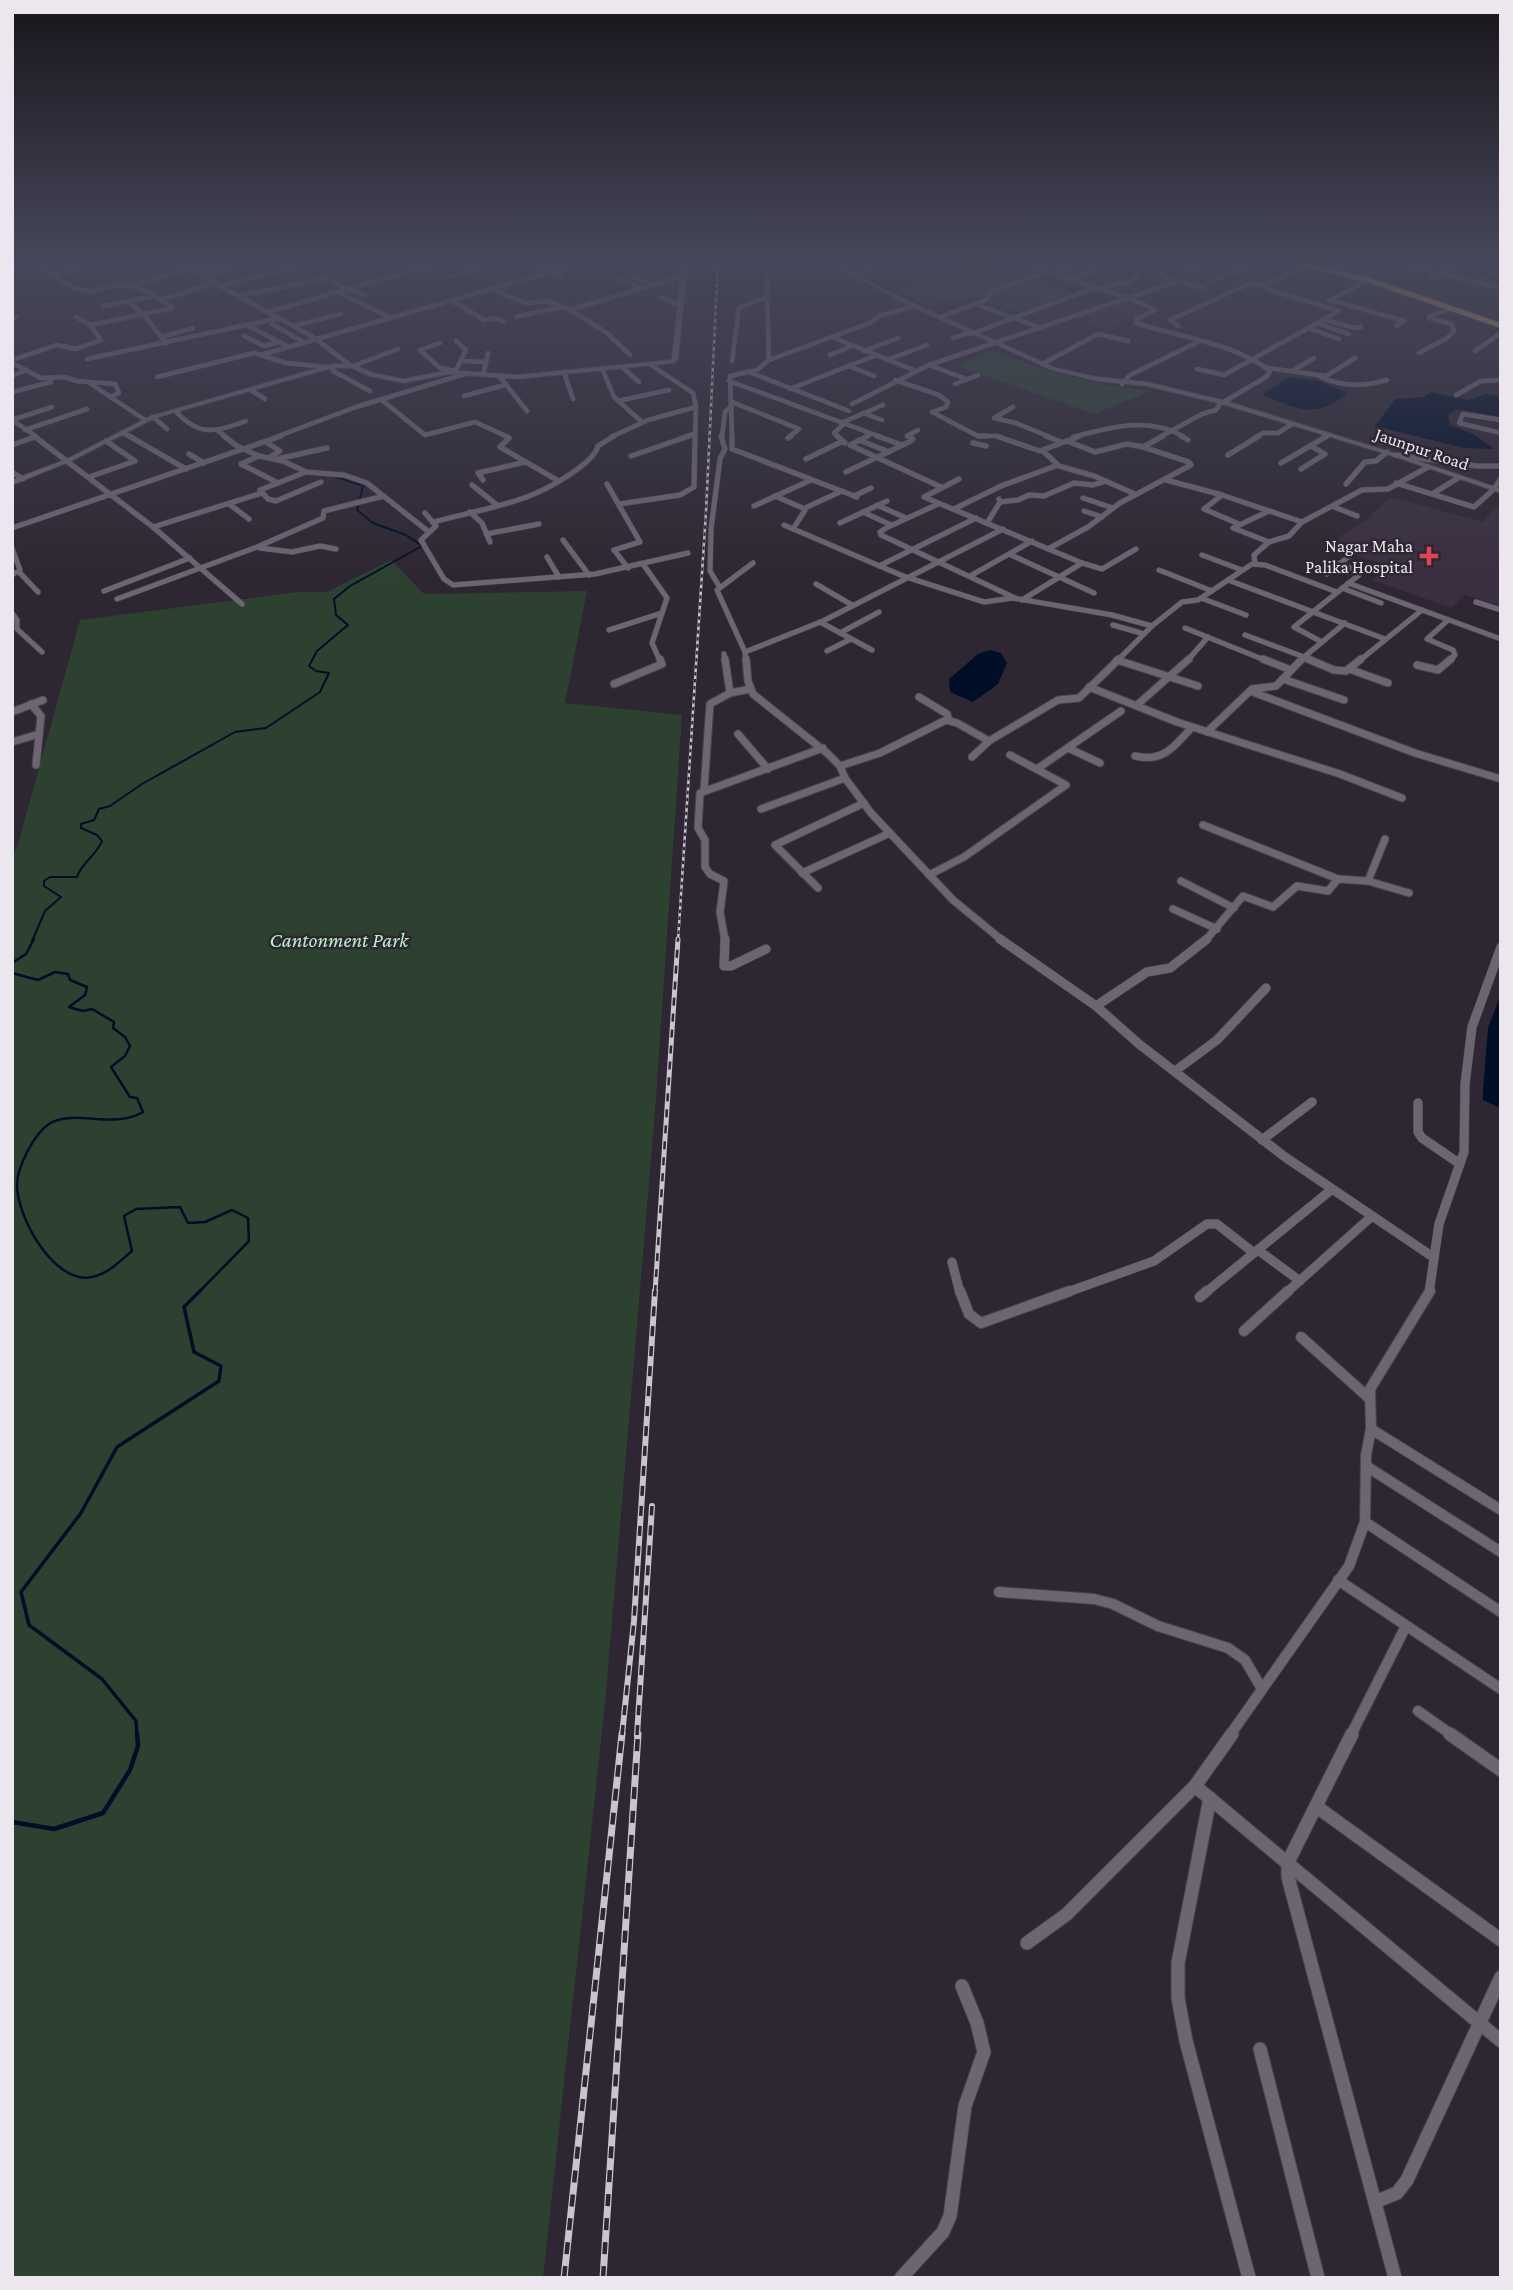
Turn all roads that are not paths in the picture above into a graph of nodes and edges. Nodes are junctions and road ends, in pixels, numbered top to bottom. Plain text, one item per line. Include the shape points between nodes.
1 (19, 366) edge
2 (203, 366) edge
3 (317, 366) edge
4 (341, 366) edge
5 (353, 366) edge
6 (438, 366) edge
7 (458, 366) edge
8 (485, 366) edge
9 (643, 366) edge
10 (652, 366) edge
11 (763, 366) edge
12 (849, 366) joint
13 (902, 366) edge
14 (927, 366) edge
15 (931, 366) edge
16 (1044, 366) edge
17 (1048, 366) edge
18 (1149, 366) edge
19 (1242, 366) edge
20 (1265, 366) edge
21 (1301, 366) edge
22 (1342, 366) edge
23 (329, 367) junction
24 (602, 368) junction
25 (623, 368) junction
26 (1269, 368) junction
27 (954, 369) dead end
28 (1197, 369) dead end
29 (26, 370) junction
30 (1294, 370) junction
31 (455, 371) junction
32 (916, 371) junction
33 (564, 372) junction
34 (747, 372) junction
35 (808, 372) dead end
36 (947, 372) junction
37 (468, 373) junction
38 (483, 375) junction
39 (939, 375) dead end
40 (978, 375) dead end
41 (1317, 375) junction
42 (12, 376) edge
43 (874, 376) dead end
44 (158, 377) dead end
45 (500, 377) junction
46 (820, 377) junction
47 (966, 379) junction
48 (895, 380) junction
49 (1387, 380) dead end
50 (1501, 380) edge
51 (729, 381) junction
52 (51, 382) dead end
53 (88, 382) junction
54 (639, 382) dead end
55 (1122, 383) junction
56 (956, 384) dead end
57 (505, 385) junction
58 (789, 389) junction
59 (251, 390) junction
60 (669, 390) dead end
61 (15, 391) edge
62 (370, 391) dead end
63 (1456, 395) dead end
64 (464, 396) dead end
65 (110, 397) junction
66 (25, 398) dead end
67 (265, 399) dead end
68 (573, 399) dead end
69 (382, 400) junction
70 (618, 401) junction
71 (1224, 402) junction
72 (732, 404) junction
73 (852, 404) dead end
74 (883, 405) dead end
75 (52, 407) dead end
76 (696, 407) junction
77 (1013, 407) dead end
78 (87, 409) dead end
79 (179, 410) junction
80 (527, 411) dead end
81 (849, 411) dead end
82 (863, 413) junction
83 (985, 416) dead end
84 (153, 417) junction
85 (995, 419) junction
86 (145, 420) junction
87 (882, 420) dead end
88 (1501, 420) edge
89 (13, 421) edge
90 (246, 421) dead end
91 (642, 422) junction
92 (1013, 423) junction
93 (843, 424) junction
94 (1292, 424) junction
95 (167, 429) dead end
96 (1172, 429) junction
97 (25, 430) junction
98 (218, 430) junction
99 (918, 430) dead end
100 (121, 433) junction
101 (1501, 433) edge
102 (694, 434) junction
103 (871, 434) junction
104 (992, 434) junction
105 (1328, 435) junction
106 (35, 437) junction
107 (983, 437) junction
108 (788, 438) dead end
109 (859, 440) junction
110 (1188, 440) dead end
111 (106, 441) junction
112 (843, 441) junction
113 (1063, 441) junction
114 (266, 442) junction
115 (12, 445) edge
116 (850, 445) junction
117 (902, 445) junction
118 (986, 446) dead end
119 (1311, 446) junction
120 (1143, 447) junction
121 (327, 448) dead end
122 (243, 450) junction
123 (1043, 451) junction
124 (889, 452) junction
125 (1391, 453) junction
126 (189, 454) dead end
127 (259, 456) junction
128 (631, 456) dead end
129 (1228, 456) dead end
130 (267, 458) junction
131 (876, 458) junction
132 (806, 459) dead end
133 (69, 460) junction
134 (276, 460) junction
135 (524, 462) junction
136 (204, 463) junction
137 (1281, 463) dead end
138 (1498, 463) edge
139 (1058, 465) junction
140 (1428, 467) junction
141 (186, 469) junction
142 (1301, 469) dead end
143 (1486, 471) dead end
144 (12, 472) edge
145 (306, 472) junction
146 (846, 472) dead end
147 (89, 477) junction
148 (1501, 477) edge
149 (1458, 478) junction
150 (23, 479) junction
151 (959, 479) dead end
152 (483, 480) dead end
153 (811, 480) junction
154 (1166, 480) junction
155 (557, 481) junction
156 (1106, 481) junction
157 (321, 482) dead end
158 (12, 483) edge
159 (278, 483) junction
160 (1396, 483) junction
161 (607, 484) dead end
162 (1346, 484) dead end
163 (472, 485) dead end
164 (941, 487) junction
165 (871, 488) dead end
166 (1497, 490) edge
167 (842, 491) junction
168 (988, 492) junction
169 (262, 493) junction
170 (1135, 494) junction
171 (1432, 494) junction
172 (110, 495) junction
173 (1222, 495) junction
174 (384, 496) junction
175 (775, 496) junction
176 (1083, 498) dead end
177 (887, 501) dead end
178 (1000, 502) junction
179 (229, 504) junction
180 (618, 504) junction
181 (938, 504) junction
182 (497, 505) junction
183 (877, 505) junction
184 (754, 506) dead end
185 (1334, 507) junction
186 (1113, 508) junction
187 (805, 509) junction
188 (954, 509) junction
189 (1084, 511) dead end
190 (1269, 511) junction
191 (470, 512) junction
192 (863, 512) junction
193 (425, 513) dead end
194 (1357, 516) dead end
195 (1102, 517) junction
196 (905, 518) junction
197 (976, 518) junction
198 (249, 519) dead end
199 (434, 522) junction
200 (1302, 522) junction
201 (840, 523) dead end
202 (986, 523) junction
203 (539, 524) dead end
204 (1239, 524) junction
205 (784, 525) dead end
206 (891, 525) junction
207 (153, 527) junction
208 (12, 528) edge
209 (793, 529) junction
210 (1003, 529) junction
211 (429, 532) junction
212 (486, 534) junction
213 (563, 540) dead end
214 (273, 541) junction
215 (1032, 541) junction
216 (489, 542) dead end
217 (1269, 542) junction
218 (12, 548) edge
219 (255, 548) junction
220 (1048, 549) junction
221 (1136, 549) dead end
222 (336, 550) dead end
223 (913, 550) junction
224 (291, 552) junction
225 (688, 553) dead end
226 (1009, 554) junction
227 (1202, 555) dead end
228 (547, 557) dead end
229 (1348, 557) dead end
230 (190, 558) junction
231 (940, 562) junction
232 (753, 563) dead end
233 (1082, 563) junction
234 (1255, 563) junction
235 (1340, 563) junction
236 (643, 565) junction
237 (879, 566) junction
238 (201, 567) junction
239 (628, 568) junction
240 (1159, 570) dead end
241 (1242, 570) junction
242 (16, 574) edge
243 (1327, 574) dead end
244 (589, 575) junction
245 (970, 576) junction
246 (559, 577) junction
247 (1059, 577) junction
248 (908, 578) junction
249 (1228, 580) junction
250 (1348, 583) junction
251 (816, 584) dead end
252 (719, 586) junction
253 (1339, 590) junction
254 (104, 591) dead end
255 (1212, 591) junction
256 (38, 592) dead end
257 (1094, 593) dead end
258 (1201, 598) junction
259 (117, 599) dead end
260 (1019, 599) junction
261 (1476, 602) dead end
262 (1381, 603) dead end
263 (242, 604) dead end
264 (852, 605) junction
265 (1422, 610) junction
266 (1501, 610) edge
267 (662, 612) junction
268 (879, 612) dead end
269 (1314, 612) junction
270 (12, 613) edge
271 (1246, 615) dead end
272 (1448, 620) junction
273 (820, 622) junction
274 (1345, 623) junction
275 (1113, 625) dead end
276 (1152, 626) junction
277 (14, 627) edge
278 (1185, 628) dead end
279 (609, 630) dead end
280 (840, 633) junction
281 (1144, 634) junction
282 (1245, 635) dead end
283 (1208, 637) junction
284 (851, 639) junction
285 (1385, 639) junction
286 (1501, 639) edge
287 (1320, 641) junction
288 (872, 650) dead end
289 (827, 651) dead end
290 (42, 652) dead end
291 (745, 652) junction
292 (724, 654) dead end
293 (1304, 657) junction
294 (1116, 660) junction
295 (1417, 665) dead end
296 (1349, 669) junction
297 (1291, 670) junction
298 (1168, 677) junction
299 (1283, 679) junction
300 (1388, 683) dead end
301 (614, 684) dead end
302 (1198, 686) dead end
303 (1089, 687) junction
304 (750, 689) junction
305 (1250, 691) junction
306 (730, 693) junction
307 (919, 698) dead end
308 (43, 700) dead end
309 (1344, 700) dead end
310 (31, 705) junction
311 (1137, 705) junction
312 (1121, 711) dead end
313 (12, 712) edge
314 (949, 720) junction
315 (1192, 727) junction
316 (1207, 732) junction
317 (39, 734) junction
318 (738, 734) dead end
319 (989, 741) junction
320 (12, 742) edge
321 (822, 748) junction
322 (1068, 748) junction
323 (1010, 755) dead end
324 (1135, 756) dead end
325 (972, 757) dead end
326 (1100, 762) dead end
327 (36, 765) dead end
328 (840, 766) junction
329 (768, 769) junction
330 (1037, 769) junction
331 (845, 778) junction
332 (1501, 779) edge
333 (704, 790) junction
334 (1402, 798) dead end
335 (864, 803) junction
336 (761, 809) dead end
337 (1203, 825) dead end
338 (890, 833) junction
339 (1385, 839) dead end
340 (802, 873) junction
341 (929, 875) junction
342 (1338, 879) junction
343 (1181, 881) dead end
344 (1368, 881) junction
345 (818, 888) dead end
346 (1409, 893) dead end
347 (1234, 908) junction
348 (1173, 909) dead end
349 (1217, 929) junction
350 (1501, 947) edge
351 (766, 950) dead end
352 (1266, 988) dead end
353 (1096, 1006) junction
354 (1175, 1071) junction
355 (1312, 1102) dead end
356 (1418, 1103) dead end
357 (1262, 1140) junction
358 (1460, 1164) junction
359 (1331, 1190) junction
360 (1371, 1217) junction
361 (1256, 1252) junction
362 (1433, 1258) junction
363 (952, 1262) dead end
364 (1300, 1281) junction
365 (1200, 1297) dead end
366 (1244, 1331) dead end
367 (1301, 1337) dead end
368 (1369, 1398) junction
369 (1371, 1429) junction
370 (1366, 1466) junction
371 (1501, 1510) edge
372 (1365, 1522) junction
373 (1501, 1552) edge
374 (1338, 1580) junction
375 (999, 1592) dead end
376 (1501, 1612) edge
377 (1406, 1626) junction
378 (1262, 1689) junction
379 (1501, 1689) edge
380 (1418, 1711) dead end
381 (1501, 1770) edge
382 (1195, 1786) junction
383 (1210, 1798) junction
384 (1318, 1807) junction
385 (1288, 1862) junction
386 (1501, 1940) edge
387 (1027, 1943) dead end
388 (1501, 1977) edge
389 (962, 1986) dead end
390 (1479, 2022) junction
391 (1501, 2041) edge
392 (1260, 2049) dead end
393 (1375, 2202) junction
394 (901, 2278) edge
395 (1249, 2278) edge
396 (1318, 2278) edge
397 (1395, 2278) edge

1 - 29 street
2 - 44 street
3 - 23 street
4 - 23 street
5 - 31 street via 371,376 397,381
6 - 31 street
7 - 31 street
8 - 38 street
9 - 25 street
10 - 76 street via 691,391
11 - 34 street
12 - 43 street
12 - 46 street
13 - 32 street
14 - 32 street
15 - 36 street
16 - 55 street via 1060,373
17 - 55 street
18 - 55 street
19 - 28 street via 1224,375
20 - 26 street
21 - 30 street
22 - 41 street
23 - 59 street
23 - 62 street
24 - 25 street
24 - 33 street
24 - 70 street
25 - 54 street
26 - 30 street
26 - 71 street via 1266,377
27 - 36 street
29 - 42 street
29 - 53 street via 41,378
30 - 41 street
31 - 37 street
32 - 48 street
33 - 45 street
33 - 68 street
34 - 51 street via 731,375
34 - 58 street
35 - 46 street
36 - 39 street
36 - 47 street
37 - 38 street
37 - 69 street
38 - 45 street
40 - 47 street
41 - 49 street via 1331,383 1364,386
45 - 57 street
46 - 58 street
47 - 56 street
48 - 73 street
48 - 107 street via 939,395 948,402 933,412
50 - 63 street via 1481,382
51 - 72 street
51 - 93 street
52 - 61 street
53 - 65 street
53 - 65 street via 117,386 119,393
55 - 71 street, Jaunpur Road
57 - 64 street
57 - 80 street
58 - 81 street
59 - 67 street
59 - 79 street
60 - 70 street
61 - 66 street
65 - 86 street
69 - 114 street
69 - 135 street via 425,435 478,421 508,437 499,446
70 - 91 street
71 - 94 street, Jaunpur Road
71 - 96 street
72 - 108 street via 799,429
72 - 153 street via 732,449
72 - 252 street via 725,412 721,435 725,449 711,528 710,571
74 - 82 street
75 - 89 street
76 - 91 street
76 - 102 street
77 - 85 street
78 - 97 street
79 - 84 street
79 - 98 street via 196,431
82 - 87 street
82 - 93 street
83 - 85 street
84 - 86 street
84 - 95 street
85 - 92 street
86 - 100 street
88 - 101 street via 1464,414 1459,423
89 - 97 street
90 - 98 street
91 - 155 street via 607,439 594,457
92 - 104 street
92 - 113 street
93 - 103 street
93 - 112 street via 834,433
94 - 105 street, Jaunpur Road
94 - 129 street via 1278,433 1264,433
96 - 110 street
96 - 113 street via 1132,426
96 - 120 street
97 - 106 street
98 - 122 street
99 - 117 street
100 - 111 street
100 - 141 street
102 - 128 street
102 - 180 street via 695,483 691,491
103 - 109 street
103 - 117 street
104 - 107 street
104 - 123 street
105 - 119 street
105 - 125 street, Jaunpur Road
106 - 115 street
106 - 133 street
107 - 118 street via 973,443
109 - 116 street
109 - 124 street
111 - 133 street
111 - 147 street via 135,461
112 - 116 street
112 - 132 street
113 - 120 street via 1095,452 1127,444
113 - 123 street
114 - 122 street
114 - 130 street via 280,451
116 - 131 street
117 - 124 street
119 - 137 street
119 - 142 street via 1325,454
120 - 154 street via 1192,463
121 - 134 street
122 - 127 street
122 - 136 street
123 - 139 street
124 - 131 street
125 - 138 street via 1477,466
125 - 140 street, Jaunpur Road
125 - 162 street via 1365,462
126 - 136 street
127 - 130 street
127 - 159 street via 241,464
130 - 134 street
131 - 146 street
131 - 164 street
133 - 147 street
133 - 150 street
134 - 145 street
135 - 152 street via 478,473
135 - 155 street
136 - 141 street
139 - 156 street
139 - 168 street
140 - 149 street, Jaunpur Road
140 - 160 street
141 - 172 street
143 - 148 street
144 - 150 street
145 - 159 street
145 - 174 street via 349,476
147 - 172 street
148 - 166 street
149 - 166 street, Jaunpur Road
149 - 171 street
150 - 158 street
151 - 164 street
153 - 167 street
153 - 175 street
154 - 170 street
154 - 173 street
155 - 182 street via 534,494
156 - 170 street
156 - 178 street via 1074,483 1044,496
157 - 169 street via 275,501
159 - 169 street via 261,488
160 - 171 street
160 - 185 street via 1388,489 1362,490
161 - 180 street
163 - 182 street
164 - 181 street via 924,497
165 - 167 street via 855,496
166 - 171 street via 1474,507
167 - 187 street
168 - 178 street
168 - 188 street
169 - 179 street
170 - 186 street
172 - 207 street
172 - 208 street
173 - 190 street
173 - 204 street via 1204,509
174 - 211 street
174 - 214 street via 323,512 323,518
175 - 184 street
175 - 187 street
176 - 186 street
177 - 183 street
178 - 202 street
179 - 198 street
179 - 207 street
180 - 239 street via 640,542 614,550
181 - 188 street
181 - 196 street
182 - 191 street
183 - 192 street
183 - 196 street
185 - 194 street
185 - 200 street
186 - 195 street
187 - 209 street
188 - 197 street
189 - 195 street
190 - 200 street
190 - 204 street
191 - 199 street
191 - 212 street
192 - 201 street
192 - 206 street
193 - 199 street
195 - 220 street
196 - 206 street
197 - 202 street
197 - 223 street
199 - 211 street via 435,528
200 - 217 street via 1294,533
202 - 210 street
203 - 212 street
204 - 217 street via 1233,528
205 - 209 street
206 - 223 street via 881,535
207 - 230 street
209 - 237 street
210 - 215 street
210 - 231 street
211 - 246 street via 421,540 450,585
212 - 216 street
213 - 244 street
214 - 219 street
214 - 224 street
215 - 220 street
215 - 226 street
217 - 234 street via 1254,555
218 - 242 street via 18,558
219 - 224 street
219 - 238 street
220 - 233 street
221 - 233 street via 1102,569
222 - 224 street via 314,545
223 - 231 street
223 - 237 street
225 - 236 street
226 - 245 street
226 - 247 street
227 - 241 street
228 - 246 street
229 - 235 street
230 - 238 street
230 - 254 street
231 - 245 street
231 - 248 street
232 - 252 street
233 - 247 street
234 - 241 street
234 - 253 street
235 - 243 street
235 - 250 street via 1360,573
236 - 239 street
236 - 267 street via 667,598
237 - 248 street
238 - 259 street
238 - 263 street
239 - 244 street
240 - 255 street
241 - 249 street
242 - 256 street
244 - 246 street
245 - 260 street
247 - 257 street
247 - 260 street
248 - 260 street via 984,602
248 - 264 street
249 - 255 street
249 - 269 street
250 - 253 street
250 - 265 street
251 - 264 street
252 - 291 street
253 - 262 street
253 - 269 street
255 - 258 street
258 - 271 street
258 - 276 street via 1182,602
260 - 276 street
261 - 266 street
264 - 273 street
265 - 272 street
265 - 285 street
267 - 279 street
267 - 301 street via 652,643 662,664
268 - 280 street
269 - 274 street
269 - 287 street via 1294,629
270 - 277 street via 17,620
272 - 286 street
272 - 295 street via 1427,639 1455,655 1438,670
273 - 280 street
273 - 291 street
274 - 285 street
274 - 287 street
275 - 281 street
276 - 281 street
277 - 290 street
278 - 283 street
280 - 284 street
281 - 294 street
282 - 293 street
283 - 297 street
283 - 298 street
284 - 288 street
284 - 289 street
285 - 296 street
287 - 293 street
291 - 304 street
292 - 306 street
293 - 296 street via 1340,672
293 - 297 street
294 - 298 street
294 - 303 street
296 - 300 street
297 - 299 street
298 - 302 street
298 - 311 street
299 - 305 street via 1272,688 1259,686
299 - 309 street
303 - 311 street
303 - 319 street via 1079,698 1058,699
304 - 306 street
304 - 321 street
305 - 316 street
305 - 332 street via 1415,753
306 - 333 street via 710,704
307 - 314 street via 947,714
308 - 310 street
310 - 313 street
310 - 317 street via 41,716
311 - 315 street
312 - 322 street
314 - 319 street
314 - 328 street via 880,753
315 - 316 street
315 - 324 street via 1160,757 1150,761
316 - 334 street
317 - 320 street
317 - 327 street
318 - 329 street
319 - 325 street
321 - 328 street
321 - 329 street
322 - 326 street
322 - 330 street
323 - 330 street
328 - 331 street
329 - 333 street
330 - 341 street via 1066,785 964,857
331 - 335 street
331 - 336 street
333 - 351 street via 698,828 705,840 705,867 724,881 720,912 725,932 724,966
335 - 338 street
335 - 340 street via 775,845
337 - 342 street
338 - 340 street
338 - 341 street
339 - 344 street
340 - 345 street
341 - 353 street via 986,929
342 - 344 street
342 - 347 street via 1328,891 1297,886 1273,907 1243,896
343 - 347 street
344 - 346 street
347 - 349 street
348 - 349 street
349 - 353 street via 1170,968 1147,972
350 - 358 street via 1472,1027 1465,1084 1466,1143
352 - 354 street via 1217,1040
353 - 354 street
354 - 357 street
355 - 357 street
356 - 358 street via 1422,1138
357 - 359 street
358 - 362 street
359 - 360 street
359 - 361 street
360 - 362 street
360 - 364 street
361 - 363 street via 1217,1224 1207,1224 1154,1261 981,1322 967,1310
361 - 364 street
361 - 365 street
362 - 368 street via 1430,1291 1400,1344 1378,1371
364 - 366 street
367 - 368 street
368 - 369 street
369 - 370 street
369 - 371 street
370 - 372 street
370 - 373 street
372 - 374 street via 1358,1547
372 - 376 street
374 - 377 street
374 - 378 street
375 - 378 street via 1113,1604 1157,1626 1228,1648 1245,1660
377 - 379 street
377 - 384 street
378 - 382 street
380 - 381 street
382 - 383 street
382 - 387 street via 1068,1914
383 - 385 street
383 - 395 street via 1178,1963 1178,1998
384 - 385 street
384 - 386 street
385 - 390 street
385 - 393 street via 1288,1877
388 - 390 street
389 - 394 street via 985,2057 965,2106 950,2216 943,2232
390 - 391 street
390 - 393 street via 1407,2180 1397,2193
392 - 396 street
393 - 397 street

